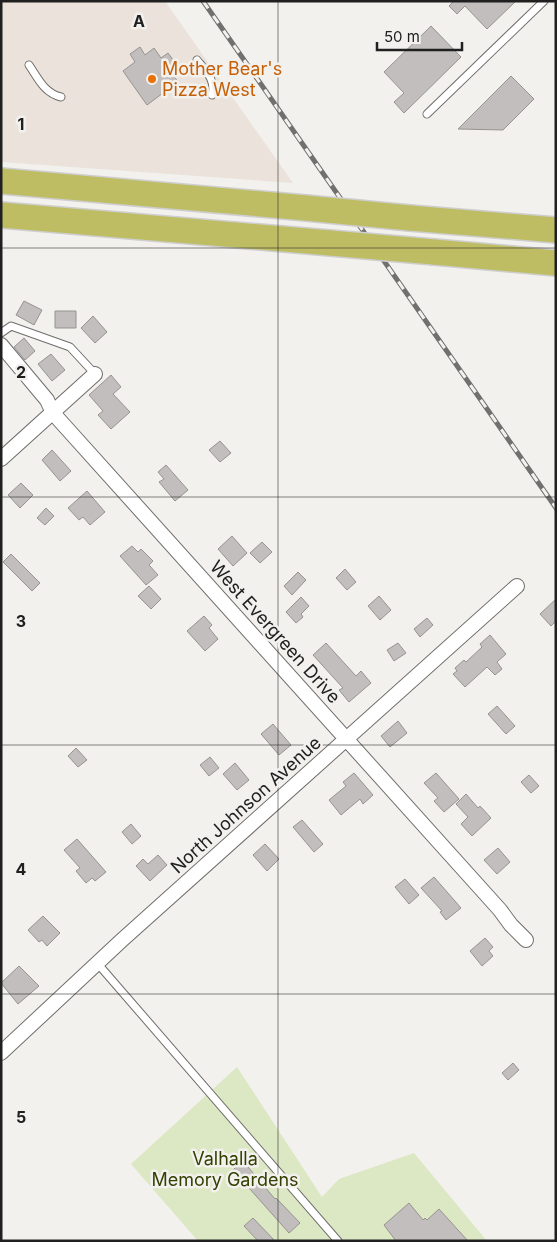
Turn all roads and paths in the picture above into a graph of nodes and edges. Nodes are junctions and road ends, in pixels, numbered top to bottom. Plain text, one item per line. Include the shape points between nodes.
1 (544, 1) edge
2 (197, 60) dead end
3 (29, 65) dead end
4 (212, 95) dead end
5 (60, 97) dead end
6 (427, 114) dead end
7 (1, 181) edge
8 (1, 215) edge
9 (556, 230) edge
10 (556, 263) edge
11 (1, 333) edge
12 (1, 345) edge
13 (95, 374) joint
14 (53, 413) junction
15 (1, 460) edge
16 (517, 586) dead end
17 (347, 739) junction
18 (526, 940) dead end
19 (98, 964) junction
20 (1, 1053) edge
21 (338, 1241) edge

1 - 6 lane
2 - 4 lane via 212,80
3 - 5 lane via 46,90
7 - 9 highway, bridge
8 - 10 highway, bridge
11 - 13 lane via 11,326 70,348
12 - 14 street, West Evergreen Drive via 48,400
13 - 14 street
14 - 15 street
14 - 17 street, West Evergreen Drive
16 - 17 street, North Johnson Avenue
17 - 18 street, West Evergreen Drive
17 - 19 street, North Johnson Avenue
19 - 20 street, North Johnson Avenue
19 - 21 lane

